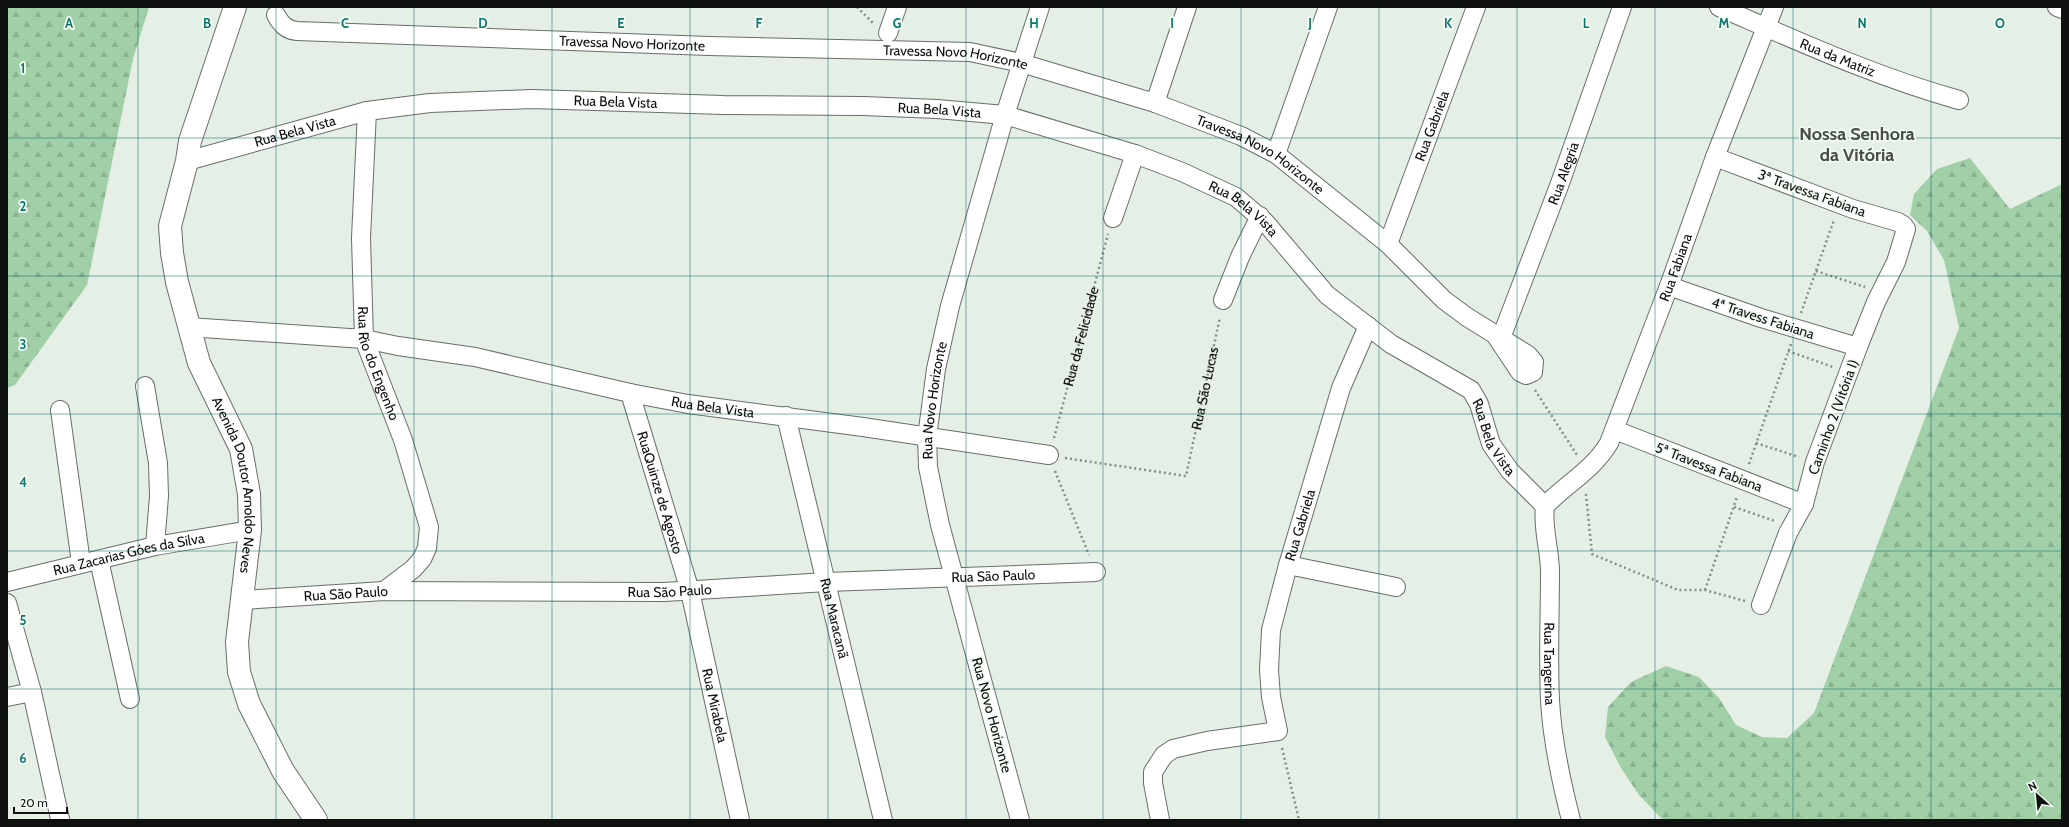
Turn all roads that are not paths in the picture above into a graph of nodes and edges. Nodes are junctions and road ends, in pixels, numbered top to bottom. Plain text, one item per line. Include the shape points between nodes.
1 (235, 7) edge
2 (897, 7) edge
3 (1040, 7) edge
4 (1187, 7) edge
5 (1328, 7) edge
6 (1476, 7) edge
7 (1622, 7) edge
8 (1719, 7) edge
9 (1774, 7) edge
10 (2057, 7) edge
11 (2062, 9) edge
12 (276, 15) dead end
13 (1766, 27) junction
14 (888, 33) dead end
15 (1021, 63) junction
16 (1959, 100) dead end
17 (1155, 103) junction
18 (367, 111) junction
19 (1005, 115) junction
20 (189, 151) junction
21 (1135, 154) junction
22 (1276, 154) junction
23 (1715, 157) junction
24 (1260, 216) junction
25 (1113, 218) road end
26 (1906, 230) joint
27 (1388, 244) junction
28 (1669, 286) junction
29 (1223, 300) road end
30 (1368, 326) junction
31 (188, 327) junction
32 (1498, 335) junction
33 (364, 339) junction
34 (1858, 347) junction
35 (1526, 375) road end
36 (145, 386) dead end
37 (630, 393) junction
38 (60, 410) dead end
39 (786, 416) junction
40 (1615, 430) junction
41 (927, 437) junction
42 (1049, 455) road end
43 (1804, 504) junction
44 (1545, 506) junction
45 (250, 530) junction
46 (155, 546) junction
47 (99, 560) junction
48 (81, 563) junction
49 (1288, 565) junction
50 (1096, 572) road end
51 (955, 579) junction
52 (7, 582) edge
53 (827, 582) junction
54 (1396, 587) dead end
55 (384, 590) junction
56 (690, 591) junction
57 (242, 600) junction
58 (7, 603) edge
59 (1761, 605) road end
60 (32, 692) junction
61 (7, 697) edge
62 (130, 699) dead end
63 (60, 818) dead end
64 (316, 820) edge
65 (740, 820) edge
66 (883, 820) edge
67 (1020, 820) edge
68 (1160, 820) edge
69 (1571, 820) edge

1 - 20 main road, Avenida Doutor Arnoldo Neves
2 - 14 street
3 - 15 street, Rua Novo Horizonte
4 - 17 street
5 - 22 street
6 - 27 street, Rua Gabriela
7 - 32 street, Rua Alegria via 1559,186
8 - 13 street, Rua da Matriz
9 - 13 street, Rua Fabiana
10 - 11 street
12 - 15 street, Travessa Novo Horizonte via 284,27 297,32 885,52 970,52
13 - 16 street, Rua da Matriz via 1850,63
13 - 23 street, Rua Fabiana
15 - 17 street, Travessa Novo Horizonte
15 - 19 street, Rua Novo Horizonte
17 - 22 street, Travessa Novo Horizonte via 1241,136
18 - 19 street, Rua Bela Vista via 430,103 531,99 863,106
18 - 20 street, Rua Bela Vista
18 - 33 street, Rua Rio do Engenho via 361,238
19 - 21 street, Rua Bela Vista
19 - 41 street, Rua Novo Horizonte via 950,306 936,369
20 - 31 main road, Avenida Doutor Arnoldo Neves via 170,226 176,282
21 - 24 street, Rua Bela Vista via 1211,184 1236,197
21 - 25 street
22 - 27 street, Travessa Novo Horizonte
23 - 26 street, 3ª Travessa Fabiana via 1839,204 1898,222 1904,225
23 - 28 street, Rua Fabiana
24 - 29 street
24 - 30 street, Rua Bela Vista via 1327,295
26 - 34 street, Caminho 2 (Vitória I) via 1896,262
27 - 32 street, Travessa Novo Horizonte via 1444,300
28 - 34 street, 4ª Travess Fabiana via 1761,318
28 - 40 street, Rua Fabiana
30 - 44 street, Rua Bela Vista via 1391,344 1471,390 1490,444 1510,471
30 - 49 street, Rua Gabriela via 1341,388
31 - 33 street, Rua Bela Vista
31 - 45 main road, Avenida Doutor Arnoldo Neves via 199,363 241,449 249,494
32 - 35 street, Travessa Novo Horizonte via 1532,360 1534,371
33 - 37 street, Rua Bela Vista via 475,357
33 - 55 street, Rua Rio do Engenho via 403,440 429,527 427,548 422,559 413,569
34 - 43 street, Caminho 2 (Vitória I) via 1815,462
36 - 46 street via 158,463 159,496
37 - 39 street, Rua Bela Vista via 688,404
37 - 56 street, RuaQuinze de Agosto
38 - 48 street
39 - 41 street, Rua Bela Vista
39 - 53 street, Rua Maracanã
40 - 43 street, 5ª Travessa Fabiana
40 - 44 street, Rua Fabiana via 1604,452
41 - 42 street, Rua Bela Vista
41 - 51 street, Rua Novo Horizonte via 928,467
43 - 59 street, Caminho 2 (Vitória I) via 1792,526
44 - 69 street, Rua Tangerina via 1550,571 1550,700 1559,771
45 - 46 street, Rua Zacarias Góes da Silva
45 - 57 main road, Avenida Doutor Arnoldo Neves
46 - 47 street, Rua Zacarias Góes da Silva
47 - 48 street, Rua Zacarias Góes da Silva
47 - 62 street
48 - 52 street, Rua Zacarias Góes da Silva
49 - 54 street
49 - 68 street, Rua Gabriela via 1271,630 1269,670 1278,731 1207,741 1174,749 1164,755 1153,772
50 - 51 street, Rua São Paulo
51 - 53 street, Rua São Paulo
51 - 67 street, Rua Novo Horizonte
53 - 56 street, Rua São Paulo
53 - 66 street, Rua Maracanã
55 - 56 street, Rua São Paulo via 607,593
55 - 57 street, Rua São Paulo
56 - 65 street, Rua Mirabela
57 - 64 main road, Avenida Doutor Arnoldo Neves via 237,642 239,672 249,704 283,771
58 - 60 street
60 - 61 street
60 - 63 street

